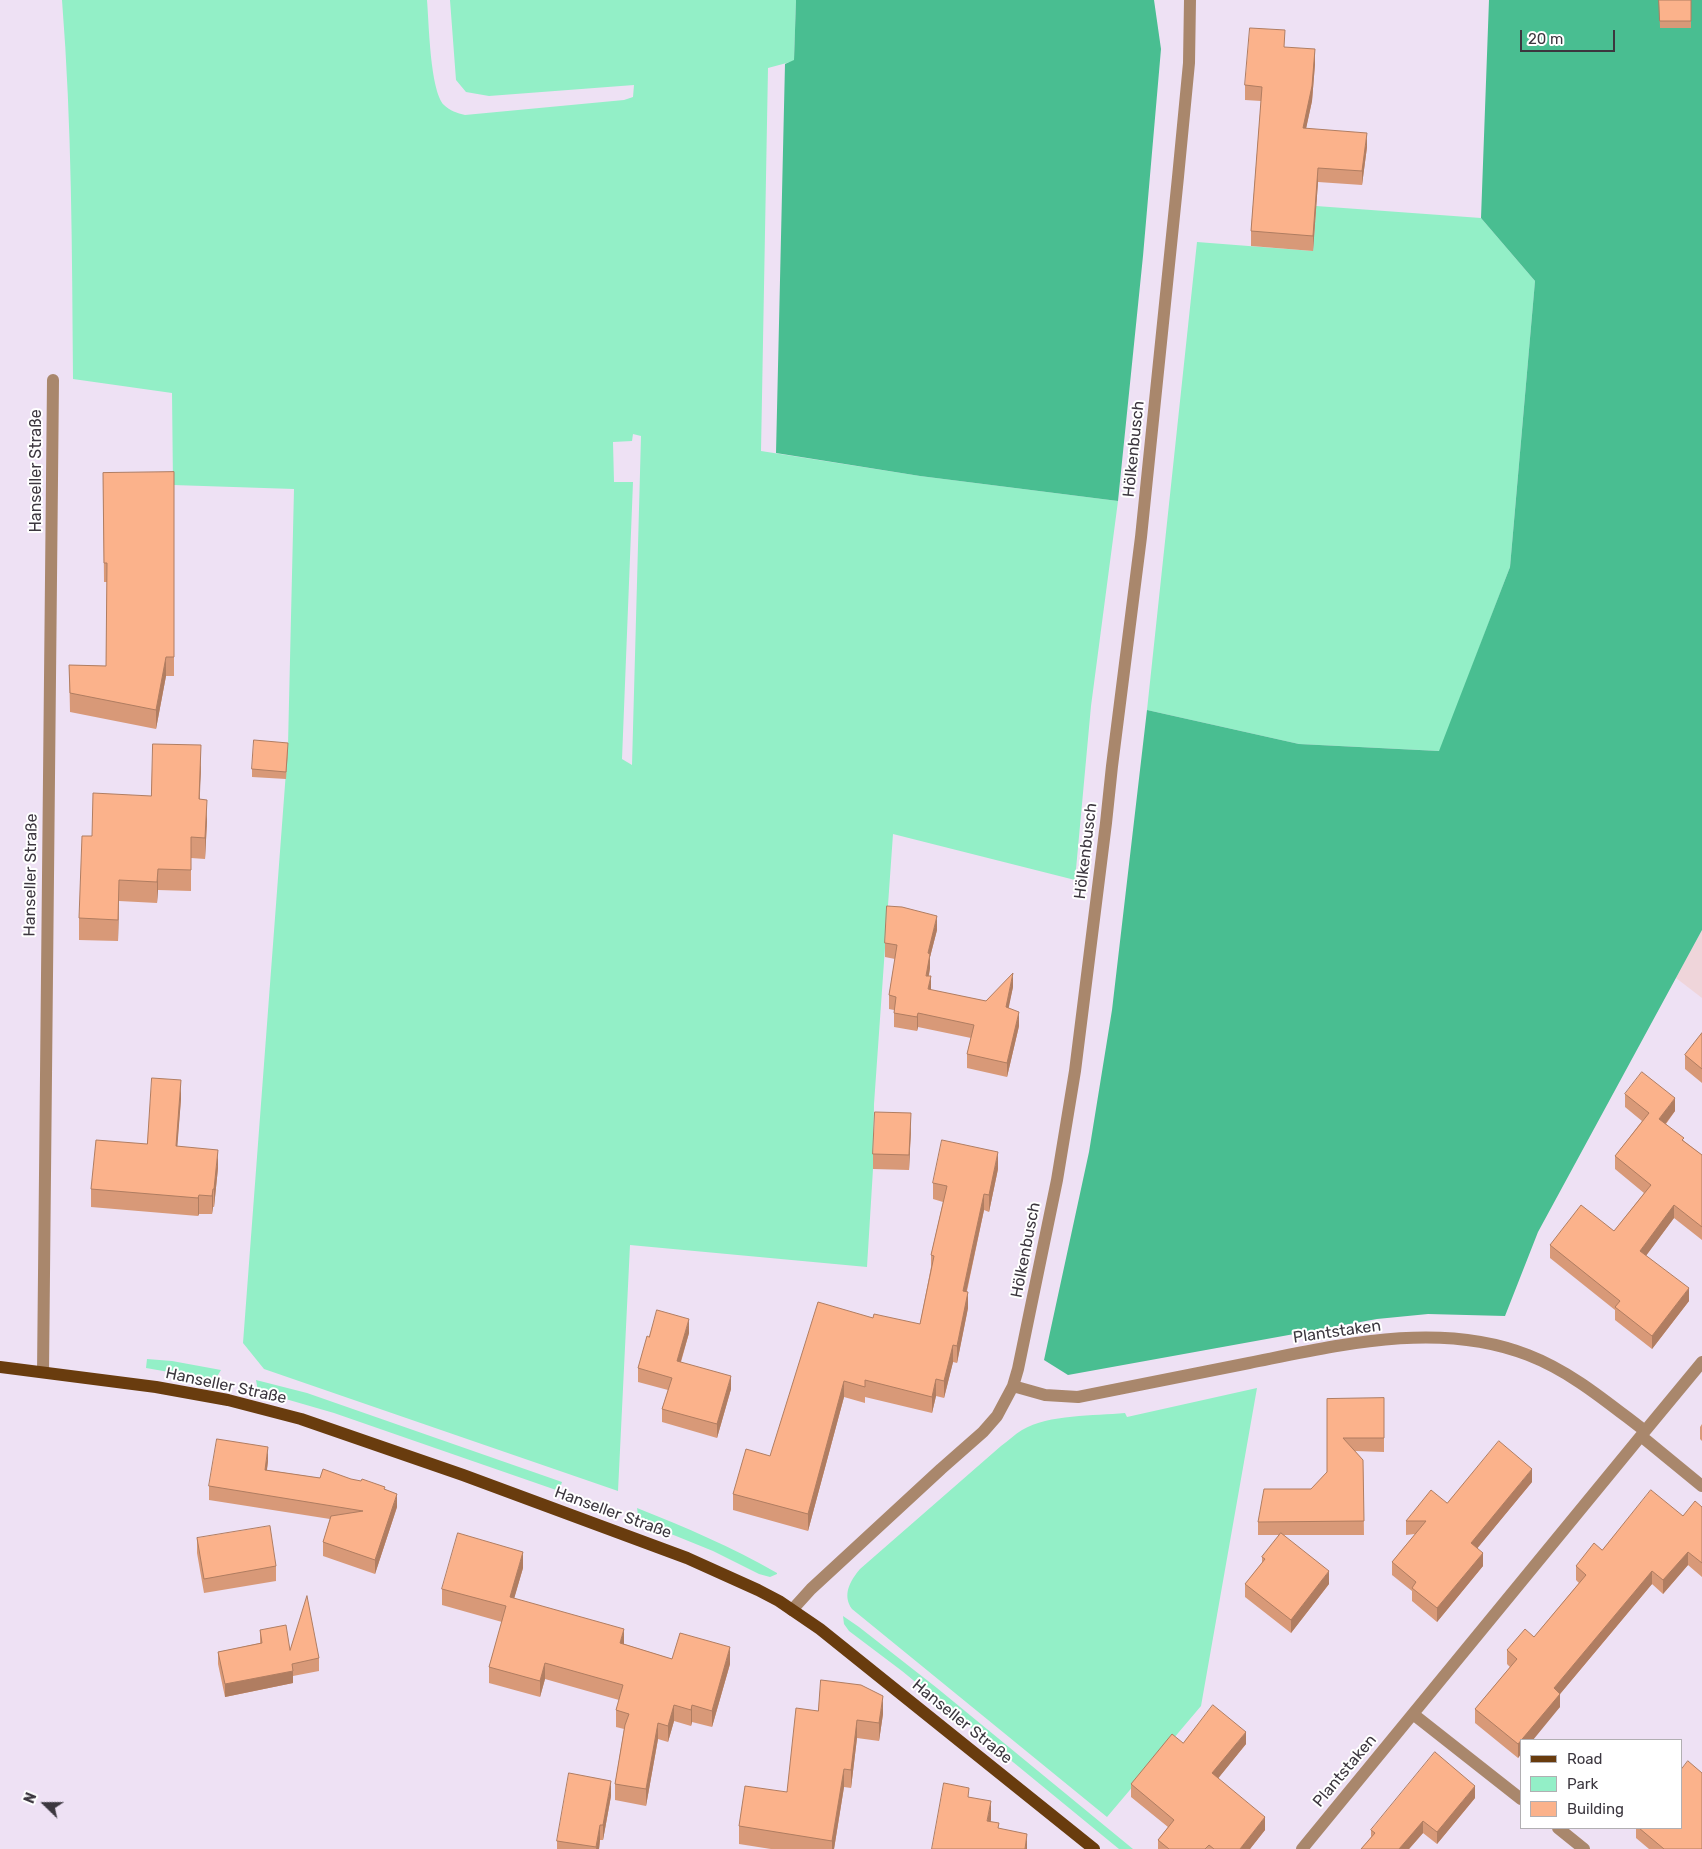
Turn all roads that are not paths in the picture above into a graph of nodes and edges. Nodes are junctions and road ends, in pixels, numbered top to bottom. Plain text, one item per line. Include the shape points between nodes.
1 (1190, 0) edge
2 (52, 380) dead end
3 (1702, 1362) edge
4 (0, 1367) edge
5 (43, 1372) junction
6 (1013, 1386) junction
7 (1643, 1434) junction
8 (1702, 1486) edge
9 (792, 1610) junction
10 (1414, 1714) junction
11 (1520, 1797) edge
12 (1559, 1829) edge
13 (1094, 1849) edge
14 (1302, 1849) edge
15 (1584, 1849) edge

1 - 6 street, Hölkenbusch via 1186,98 1141,538 1093,932 1057,1180
2 - 5 street, Hanseller Straße
3 - 7 street, Plantstaken
4 - 5 main road, Hanseller Straße
5 - 9 main road, Hanseller Straße via 228,1400 301,1419 678,1554 758,1590
6 - 7 street, Plantstaken via 1045,1395 1078,1397 1333,1347 1442,1337 1498,1345 1551,1365 1580,1382
6 - 9 street, Hölkenbusch via 997,1416 983,1432
7 - 8 street, Plantstaken
7 - 10 street, Plantstaken
9 - 13 main road, Hanseller Straße via 847,1650
10 - 11 street
10 - 14 street, Plantstaken
12 - 15 street

